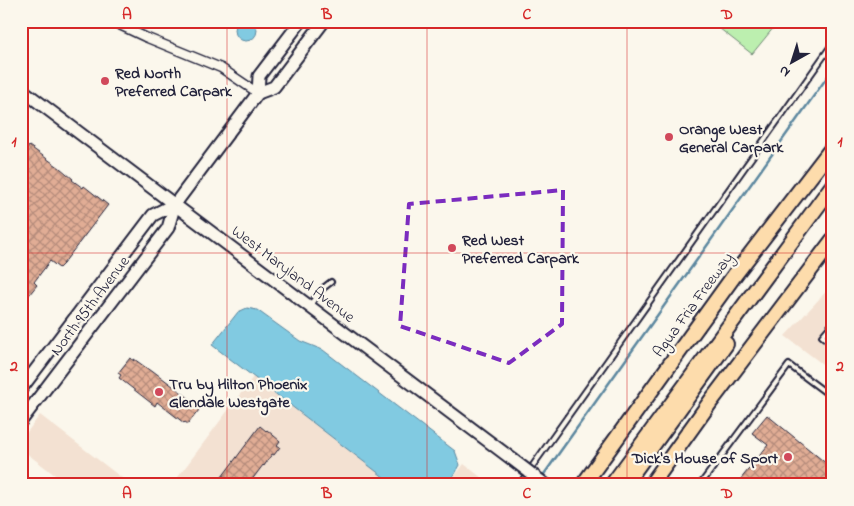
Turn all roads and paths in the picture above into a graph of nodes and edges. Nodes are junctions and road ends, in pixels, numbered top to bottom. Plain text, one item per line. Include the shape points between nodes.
1 (111, 21) edge
2 (301, 21) edge
3 (324, 21) edge
4 (833, 43) edge
5 (21, 89) edge
6 (258, 92) junction
7 (833, 134) edge
8 (833, 147) edge
9 (833, 185) edge
10 (833, 200) edge
11 (175, 204) junction
12 (781, 214) junction
13 (830, 245) edge
14 (331, 282) dead end
15 (310, 306) junction
16 (833, 323) edge
17 (833, 344) edge
18 (21, 389) edge
19 (833, 398) edge
20 (673, 410) junction
21 (21, 421) edge
22 (703, 484) edge
23 (519, 485) edge
24 (546, 485) edge
25 (583, 485) edge
26 (612, 485) edge
27 (624, 485) edge
28 (652, 485) edge

1 - 6 street via 221,68
2 - 6 street, North 95th Avenue via 259,76
3 - 6 street, North 95th Avenue via 274,87
4 - 23 lane
5 - 11 street, West Maryland Avenue
6 - 11 street, North 95th Avenue
7 - 12 highway via 797,182
8 - 12 highway, Agua Fria Freeway
9 - 20 highway
10 - 20 highway
11 - 15 street, West Maryland Avenue
11 - 18 street, North 95th Avenue via 153,215
11 - 21 street, North 95th Avenue via 168,228
12 - 25 highway, Agua Fria Freeway
13 - 28 highway via 711,401
14 - 15 lane
15 - 24 street, West Maryland Avenue, bridge
16 - 17 lane via 822,336
19 - 22 lane via 789,365
20 - 26 highway
20 - 27 highway

